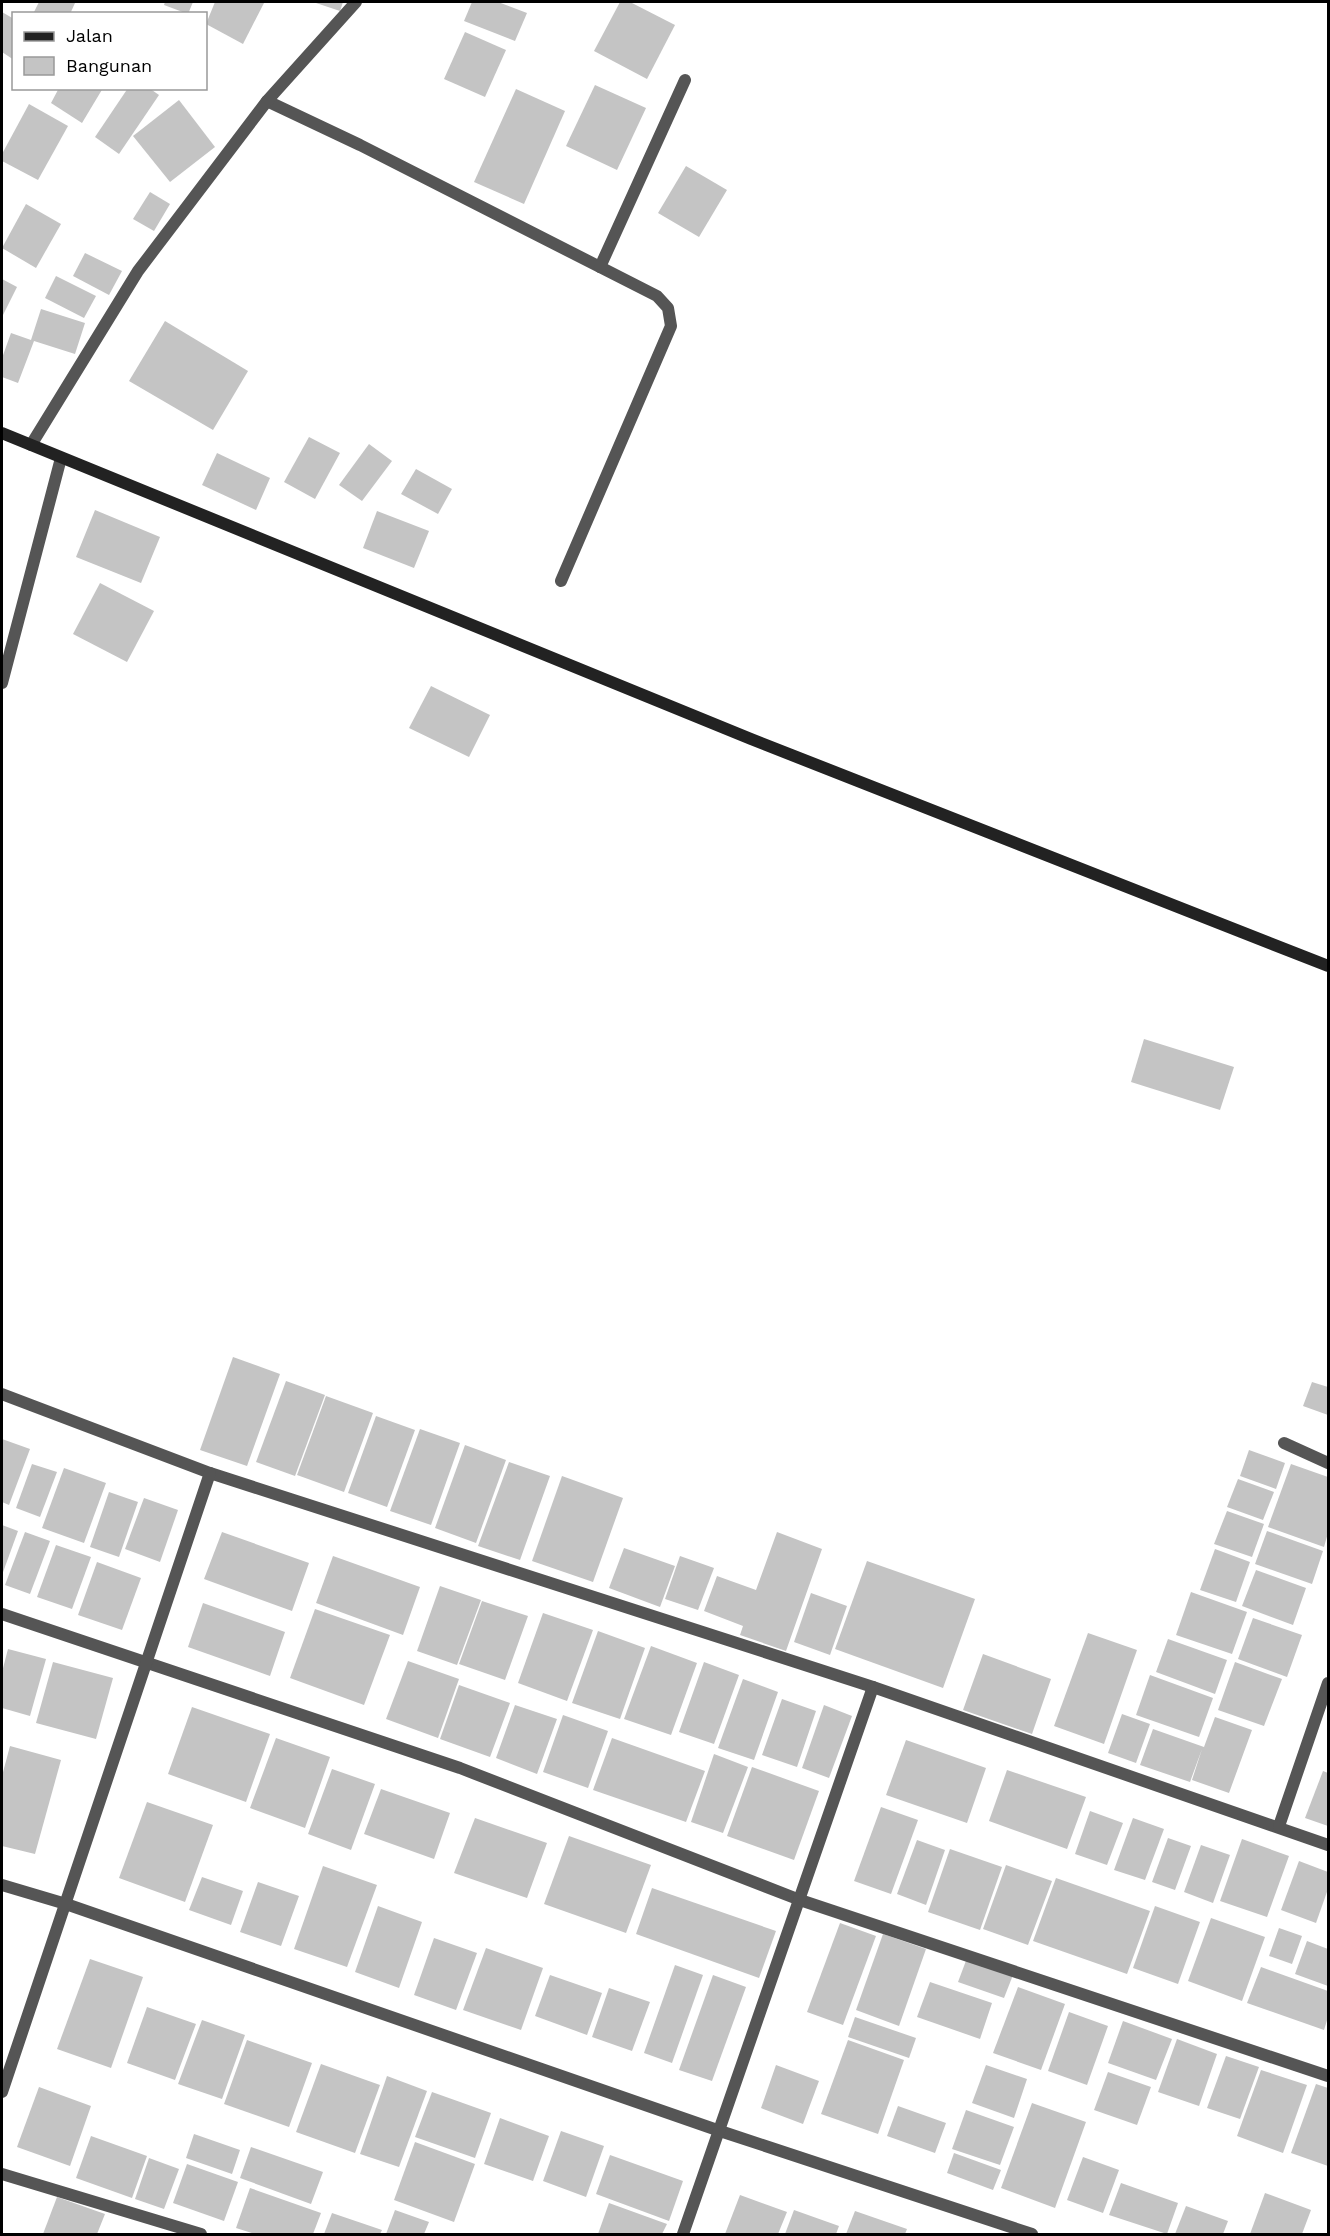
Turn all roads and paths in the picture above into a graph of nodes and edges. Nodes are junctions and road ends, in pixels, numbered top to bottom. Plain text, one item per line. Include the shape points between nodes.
1 (356, 2) edge
2 (685, 80) dead end
3 (267, 101) junction
4 (600, 267) junction
5 (2, 434) edge
6 (31, 445) junction
7 (61, 458) junction
8 (561, 581) dead end
9 (2, 682) edge
10 (1329, 966) edge
11 (2, 1394) edge
12 (1284, 1443) dead end
13 (1329, 1463) edge
14 (210, 1473) junction
15 (2, 1614) edge
16 (145, 1661) junction
17 (1329, 1683) edge
18 (873, 1687) junction
19 (1279, 1826) junction
20 (1329, 1845) edge
21 (2, 1885) edge
22 (800, 1900) junction
23 (66, 1904) junction
24 (1329, 2076) edge
25 (2, 2092) edge
26 (720, 2131) junction
27 (2, 2174) edge
28 (201, 2235) edge
29 (683, 2235) edge
30 (1032, 2235) edge

1 - 3 street
2 - 4 street
3 - 4 street
3 - 6 street via 138,271
4 - 8 street via 662,301 671,316 671,326
5 - 6 street
6 - 7 street
7 - 9 street
7 - 10 street via 751,739
11 - 14 street
12 - 13 street
14 - 16 street
14 - 18 street
15 - 16 street
16 - 22 street via 460,1768
16 - 23 street
17 - 19 street
18 - 19 street
18 - 22 street
19 - 20 street
21 - 23 street
22 - 24 street
22 - 26 street
23 - 25 street
23 - 26 street
26 - 29 street
26 - 30 street
27 - 28 street

